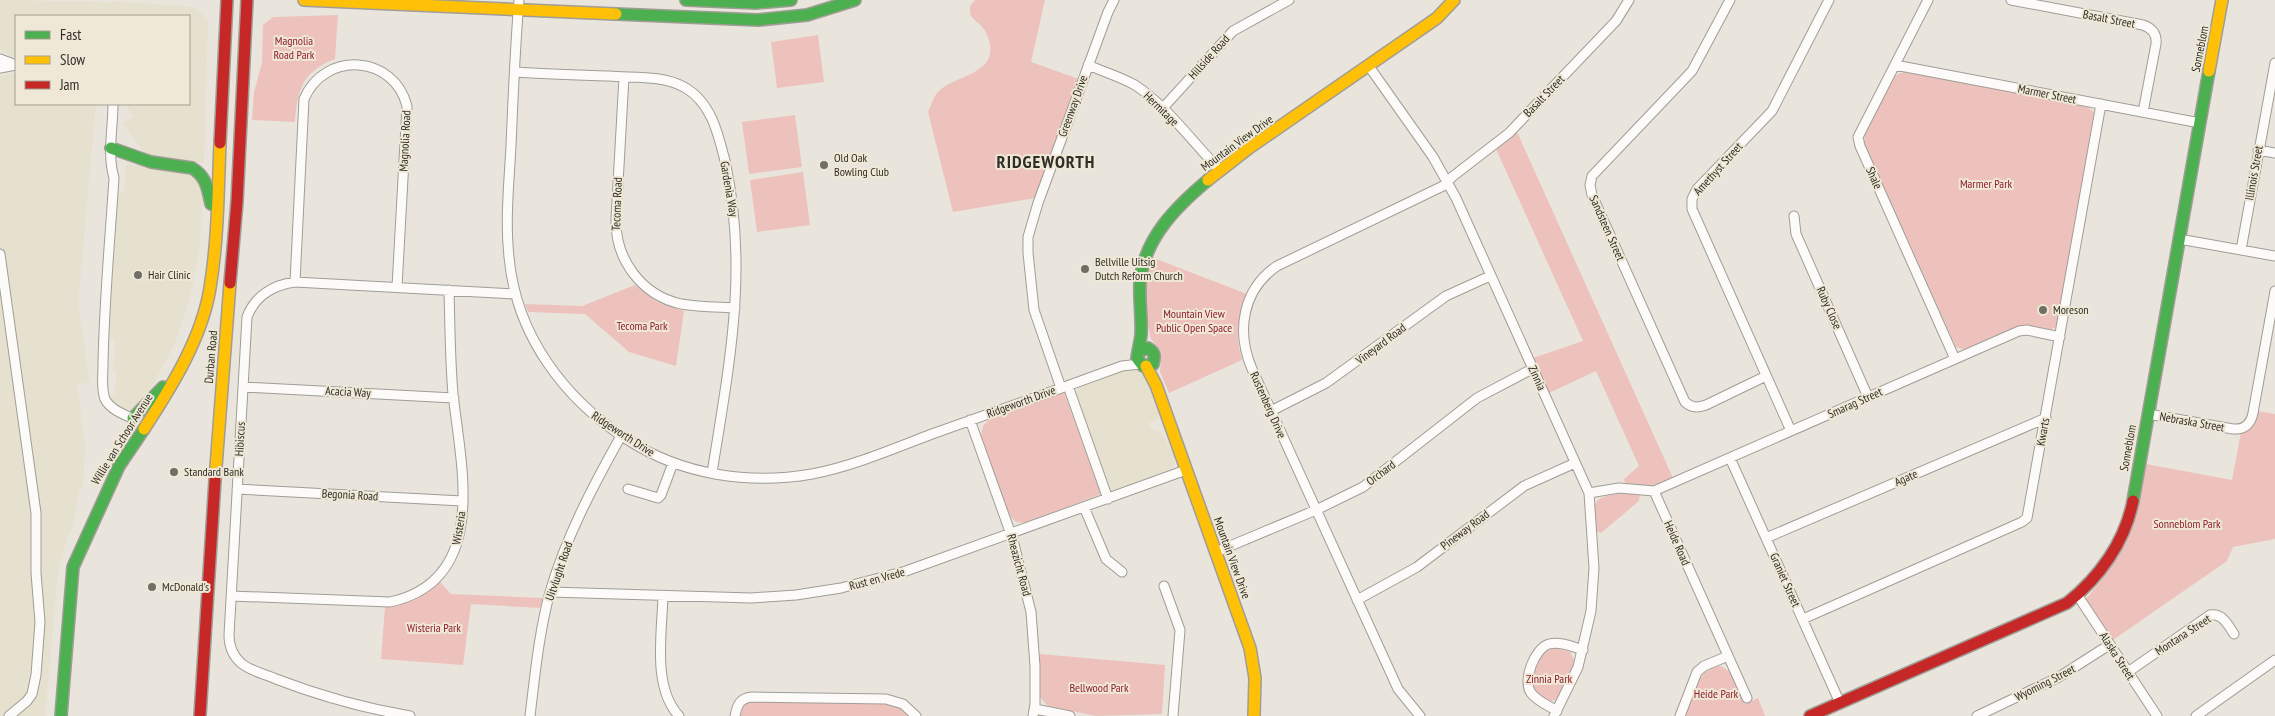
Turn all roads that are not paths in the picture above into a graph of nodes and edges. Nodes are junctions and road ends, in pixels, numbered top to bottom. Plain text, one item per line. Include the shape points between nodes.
1 (227, 0) edge
2 (247, 0) edge
3 (304, 0) edge
4 (686, 0) edge
5 (791, 0) edge
6 (855, 0) edge
7 (1114, 0) edge
8 (1289, 0) edge
9 (1445, 0) edge
10 (1454, 0) edge
11 (1629, 0) edge
12 (1730, 0) edge
13 (1829, 0) edge
14 (1928, 0) edge
15 (2011, 0) edge
16 (2222, 0) edge
17 (775, 1) edge
18 (519, 5) edge
19 (1424, 26) junction
20 (0, 59) edge
21 (2275, 63) edge
22 (1895, 64) junction
23 (15, 65) edge
24 (15, 65) edge
25 (1088, 65) junction
26 (1368, 65) junction
27 (0, 68) edge
28 (515, 72) junction
29 (624, 77) junction
30 (2101, 104) junction
31 (113, 105) edge
32 (1162, 109) junction
33 (2143, 112) junction
34 (2200, 123) junction
35 (111, 148) junction
36 (2258, 150) junction
37 (2275, 153) edge
38 (1220, 170) junction
39 (1448, 181) junction
40 (1794, 216) dead end
41 (2179, 239) junction
42 (215, 240) junction
43 (2240, 250) junction
44 (0, 254) edge
45 (2275, 256) edge
46 (1490, 276) junction
47 (294, 282) junction
48 (397, 288) junction
49 (449, 290) junction
50 (2275, 291) edge
51 (515, 294) junction
52 (735, 308) junction
53 (2060, 336) junction
54 (186, 358) junction
55 (1145, 358) junction
56 (1955, 360) junction
57 (1532, 368) junction
58 (1766, 376) junction
59 (242, 387) junction
60 (1065, 387) junction
61 (1868, 397) junction
62 (454, 398) junction
63 (1270, 411) junction
64 (2148, 414) junction
65 (133, 418) joint
66 (2046, 418) junction
67 (970, 420) junction
68 (1791, 431) junction
69 (622, 436) junction
70 (1730, 458) junction
71 (1575, 463) junction
72 (673, 464) junction
73 (1186, 470) junction
74 (712, 473) junction
75 (237, 489) junction
76 (628, 489) dead end
77 (1654, 491) junction
78 (1589, 493) junction
79 (1108, 499) junction
80 (462, 501) junction
81 (1084, 507) junction
82 (1316, 510) junction
83 (1010, 533) junction
84 (1766, 538) junction
85 (1216, 552) junction
86 (1122, 572) dead end
87 (1164, 586) dead end
88 (550, 592) junction
89 (231, 596) junction
90 (663, 596) junction
91 (2078, 596) junction
92 (1357, 600) junction
93 (1803, 619) junction
94 (2234, 634) dead end
95 (2110, 645) junction
96 (1583, 650) junction
97 (1728, 656) junction
98 (2275, 660) edge
99 (2128, 672) junction
100 (1747, 698) dead end
101 (1840, 702) junction
102 (1034, 713) edge
103 (1555, 714) edge
104 (9, 716) edge
105 (61, 716) edge
106 (200, 716) edge
107 (410, 716) edge
108 (530, 716) edge
109 (679, 716) edge
110 (735, 716) edge
111 (916, 716) edge
112 (1070, 716) edge
113 (1172, 716) edge
114 (1254, 716) edge
115 (1420, 716) edge
116 (1680, 716) edge
117 (1810, 716) edge
118 (1977, 716) edge
119 (2157, 716) edge
120 (2196, 716) edge

1 - 42 main road
2 - 106 main road, Durban Road via 237,202
3 - 18 main road
4 - 17 main road
5 - 17 main road
6 - 18 main road via 807,14 758,20
7 - 25 street, Greenway Drive
8 - 32 street, Hillside Road via 1233,31
9 - 19 main road, Mountain View Drive
10 - 19 main road, Mountain View Drive
11 - 39 street, Basalt Street via 1616,21 1509,133
12 - 58 street, Sandsteen Street via 1692,71 1592,176 1590,185 1685,402 1698,408
13 - 58 street, Amethyst Street via 1772,111 1697,190 1691,202
14 - 22 street, Shale
15 - 33 street, Basalt Street via 2143,25 2152,30 2156,44
16 - 34 main road, Sonneblom
18 - 28 street, Ridgeworth Drive
19 - 26 main road, Mountain View Drive
20 - 23 street
21 - 36 street, Illinois Street
22 - 30 street, Marmer Street
22 - 56 street, Shale via 1859,133 1859,142
24 - 27 street
25 - 32 street, Hermitage via 1132,84
25 - 60 street, Greenway Drive via 1034,216 1028,245 1034,310
26 - 38 main road, Mountain View Drive
26 - 39 street, Zinnia
28 - 29 street, Gardenia Way
28 - 51 street, Ridgeworth Drive via 507,220
29 - 52 street, Gardenia Way via 676,83 698,98 712,118 723,152 734,207
29 - 52 street, Tecoma Road via 616,219 623,257 639,281 663,298 682,304
30 - 33 street, Marmer Street
30 - 53 street, Kwarts
31 - 35 street
32 - 38 street, Hermitage
33 - 34 street, Marmer Street
34 - 41 main road, Sonneblom
35 - 42 main road via 151,162 188,166 199,172 208,188
35 - 65 street via 114,178 103,391 112,407
36 - 37 street
36 - 43 street, Illinois Street
38 - 55 main road, Mountain View Drive via 1173,212 1151,244 1140,275
39 - 46 street, Zinnia
39 - 63 street, Rustenberg Drive via 1444,186 1277,266 1258,285 1244,312 1243,340 1247,359
40 - 61 street, Ruby Close via 1796,234
41 - 43 street
41 - 64 main road, Sonneblom
42 - 54 main road, Willie van Schoor Avenue via 210,289
43 - 45 street
44 - 104 street via 36,513 40,622 32,694
46 - 57 street, Zinnia
46 - 63 street, Vineyard Road via 1446,296 1326,383
47 - 48 street, Hibiscus
47 - 48 street, Magnolia Road via 304,99 312,84 324,73 354,65 385,73 397,84 407,106
47 - 59 street, Hibiscus via 265,293 250,310 246,324
48 - 49 street, Hibiscus
49 - 51 street, Hibiscus
49 - 62 street, Wisteria
50 - 64 street, Nebraska Street via 2252,417 2248,424 2233,429
51 - 69 street, Ridgeworth Drive via 537,347 561,383 580,405
52 - 74 street, Gardenia Way
53 - 56 street, Smarag Street via 2023,331
53 - 66 street, Kwarts
54 - 65 main road
54 - 105 main road, Willie van Schoor Avenue via 119,466 73,567
55 - 60 street, Ridgeworth Drive
55 - 73 main road, Mountain View Drive
56 - 61 street, Smarag Street
57 - 71 street, Zinnia
57 - 82 street, Orchard via 1477,398 1363,486
58 - 68 street, Amethyst Street
59 - 62 street, Acacia Way
59 - 75 street, Hibiscus
60 - 67 street, Ridgeworth Drive
60 - 79 street, Greenway Drive
61 - 68 street, Smarag Street
62 - 80 street, Wisteria via 461,448
63 - 82 street, Rustenberg Drive
64 - 91 main road, Sonneblom via 2131,510 2124,530 2104,569
66 - 84 street, Agate
66 - 93 street, Kwarts via 2027,518
67 - 74 street, Ridgeworth Drive via 860,461 812,474 766,478
67 - 83 street, Rheazicht Road
68 - 70 street, Smarag Street
69 - 72 street, Ridgeworth Drive
69 - 88 street, Uitvlught Road via 592,487
70 - 77 street, Smarag Street
70 - 84 street, Graniet Street
71 - 78 street, Zinnia
71 - 92 street, Pineway Road via 1524,486 1417,567
72 - 74 street, Ridgeworth Drive
72 - 76 street via 658,498
73 - 79 street, Rust en Vrede
73 - 85 main road, Mountain View Drive
75 - 80 street, Begonia Road
75 - 89 street, Hibiscus
77 - 78 street via 1619,488
77 - 97 street, Heide Road
78 - 96 street, Zinnia via 1594,580
79 - 81 street, Rust en Vrede
80 - 89 street, Wisteria via 460,536 453,556 434,581 409,597 380,603
81 - 83 street, Rust en Vrede
81 - 86 street via 1106,558
82 - 85 street, Orchard
82 - 92 street, Rustenberg Drive
83 - 90 street, Rust en Vrede via 906,571 834,590 751,598
83 - 102 street, Rheazicht Road via 1034,623
84 - 93 street, Graniet Street
85 - 114 main road, Mountain View Drive via 1253,663
87 - 113 street via 1180,630
88 - 90 street, Rust en Vrede
88 - 108 street, Uitvlught Road via 536,660
89 - 107 street, Hibiscus via 229,641 233,653 244,665 331,699
90 - 109 street via 661,677 667,698
91 - 95 street, Alaska Street
91 - 101 main road, Sonneblom
92 - 115 street, Rustenberg Drive via 1398,689
93 - 101 street, Graniet Street
94 - 99 street, Montana Street via 2222,618 2210,616
95 - 99 street, Alaska Street
95 - 118 street, Wyoming Street via 2059,677
96 - 103 street, Zinnia
96 - 103 street via 1548,644 1540,650 1528,674 1527,684 1533,695
97 - 100 street, Heide Road
97 - 116 street via 1697,672
98 - 120 street
99 - 119 street, Alaska Street
101 - 117 main road, Sonneblom
102 - 112 street
110 - 111 street via 744,698 752,697 886,699 903,704

